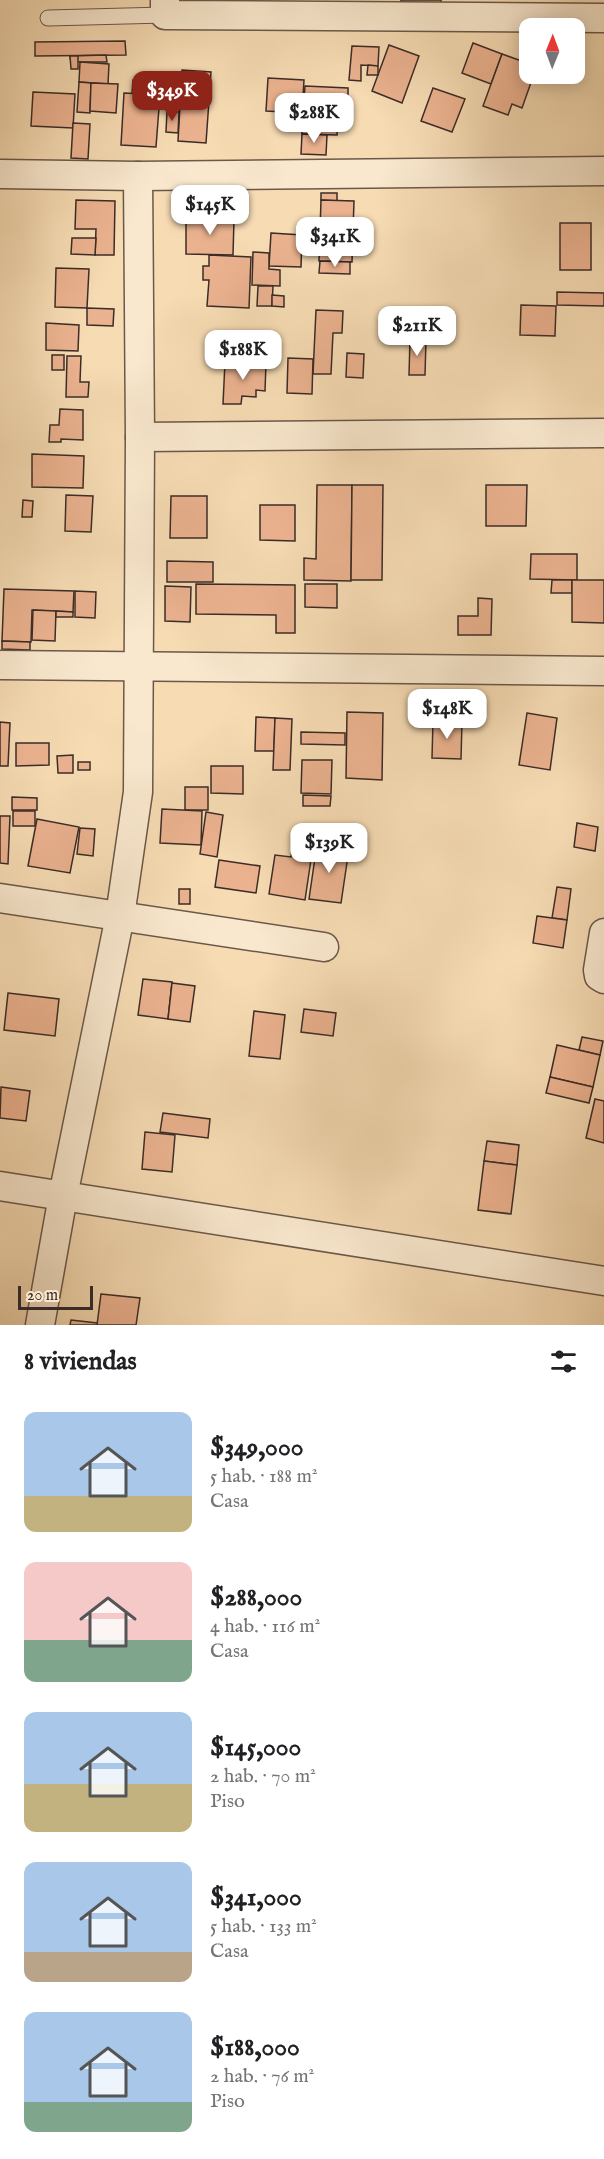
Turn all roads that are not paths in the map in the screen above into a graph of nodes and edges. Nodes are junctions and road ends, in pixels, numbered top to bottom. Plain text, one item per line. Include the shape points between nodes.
1 (165, 7) edge
2 (48, 18) dead end
3 (604, 18) edge
4 (604, 171) edge
5 (0, 174) edge
6 (138, 176) junction
7 (604, 433) edge
8 (140, 437) junction
9 (0, 665) edge
10 (139, 666) junction
11 (604, 671) edge
12 (0, 898) edge
13 (120, 916) junction
14 (604, 933) edge
15 (324, 947) dead end
16 (604, 979) edge
17 (0, 1186) edge
18 (63, 1196) junction
19 (604, 1281) edge
20 (40, 1325) edge

1 - 2 lane
1 - 3 street
4 - 6 street
5 - 6 street
6 - 8 street
7 - 8 street
8 - 10 street
9 - 10 street
10 - 11 street
10 - 13 street via 138,792
12 - 13 street
13 - 15 street
13 - 18 street
14 - 16 street via 598,970
17 - 18 street
18 - 19 street
18 - 20 street

